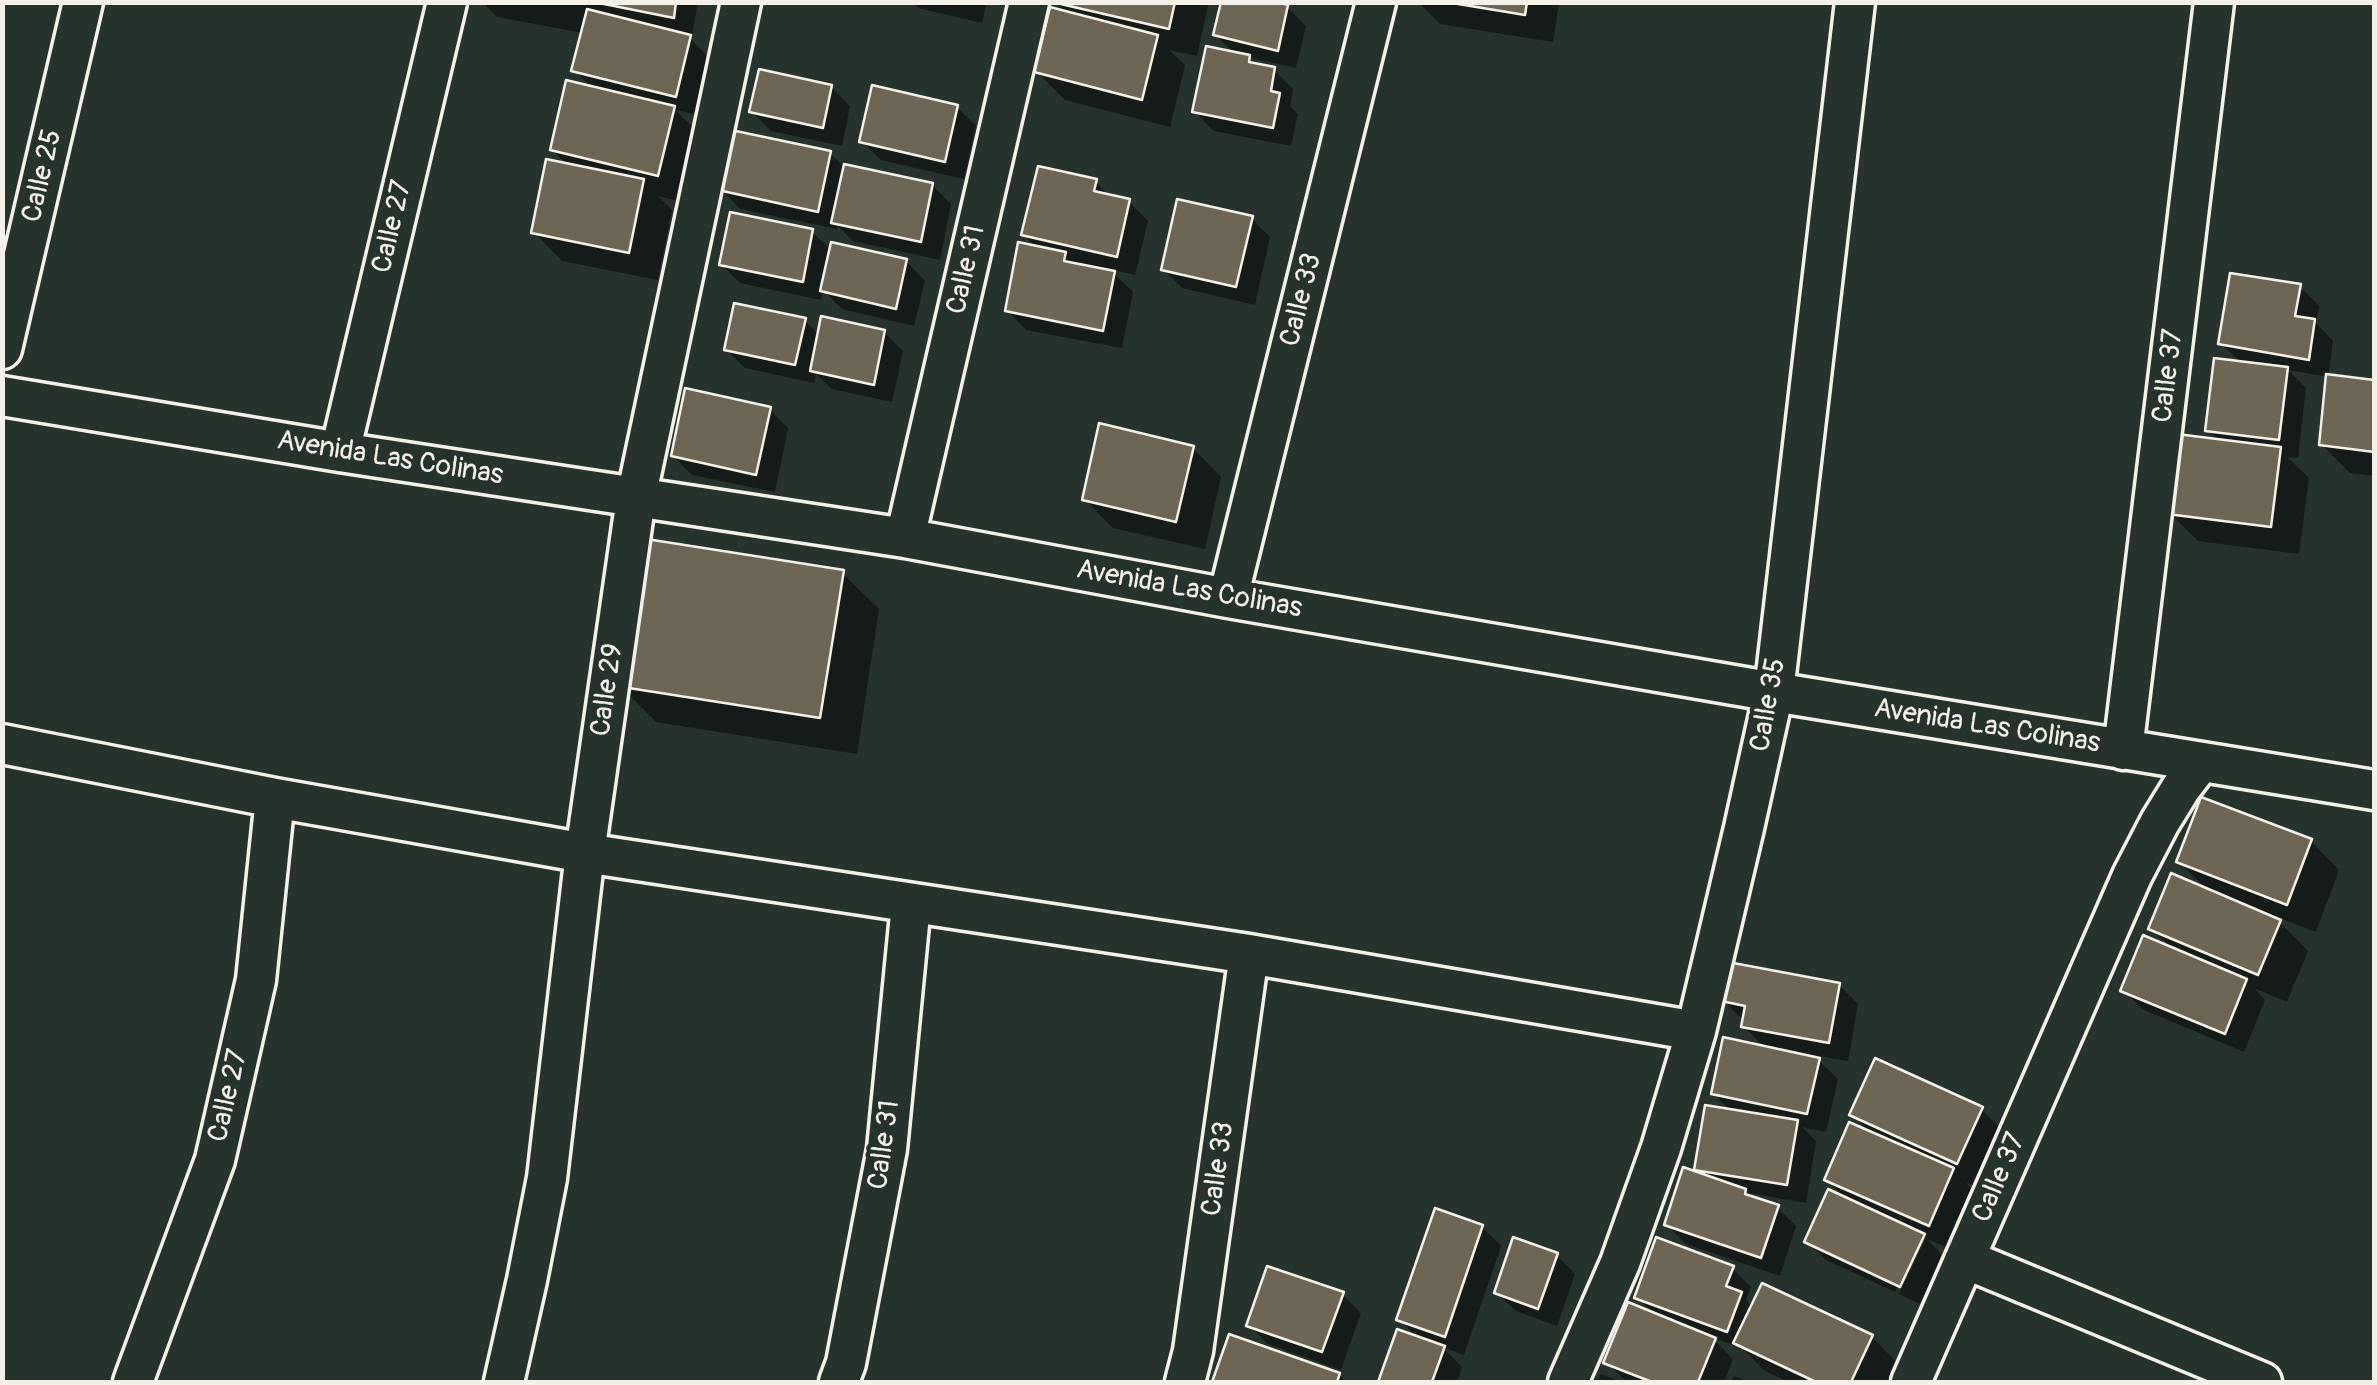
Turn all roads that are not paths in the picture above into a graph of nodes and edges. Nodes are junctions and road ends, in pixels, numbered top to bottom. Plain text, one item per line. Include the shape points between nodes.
1 (83, 2) edge
2 (446, 2) edge
3 (741, 2) edge
4 (1028, 2) edge
5 (1376, 2) edge
6 (1855, 2) edge
7 (2214, 2) edge
8 (2, 349) edge
9 (2, 396) edge
10 (340, 452) junction
11 (636, 498) junction
12 (905, 538) junction
13 (1228, 598) junction
14 (1774, 692) junction
15 (2, 744) edge
16 (2123, 750) junction
17 (2201, 762) junction
18 (2374, 790) edge
19 (275, 798) junction
20 (584, 853) junction
21 (911, 904) junction
22 (1249, 954) junction
23 (1696, 1031) junction
24 (1965, 1258) junction
25 (134, 1382) edge
26 (504, 1382) edge
27 (839, 1382) edge
28 (1185, 1382) edge
29 (1568, 1382) edge
30 (1911, 1382) edge
31 (2262, 1382) edge

1 - 8 street, Calle 25
2 - 10 street, Calle 27
3 - 11 street, Calle 29
4 - 12 street, Calle 31
5 - 13 street, Calle 33
6 - 14 street, Calle 35
7 - 16 street, Calle 37
9 - 10 street, Avenida Las Colinas
10 - 11 street, Avenida Las Colinas
11 - 12 street, Avenida Las Colinas
11 - 20 street, Calle 29
12 - 13 street, Avenida Las Colinas
13 - 14 street, Avenida Las Colinas
14 - 16 street, Avenida Las Colinas
14 - 23 street, Calle 35
15 - 19 street
16 - 17 street, Avenida Las Colinas
17 - 18 street, Avenida Las Colinas
17 - 24 street, Calle 37 via 2132,876
19 - 20 street
19 - 25 street, Calle 27 via 256,980 215,1160
20 - 21 street
20 - 26 street, Calle 29 via 547,1178
21 - 22 street
21 - 27 street, Calle 31 via 887,1149
22 - 23 street
22 - 28 street, Calle 33
23 - 29 street, Calle 35 via 1626,1246
24 - 30 street, Calle 37
24 - 31 street

